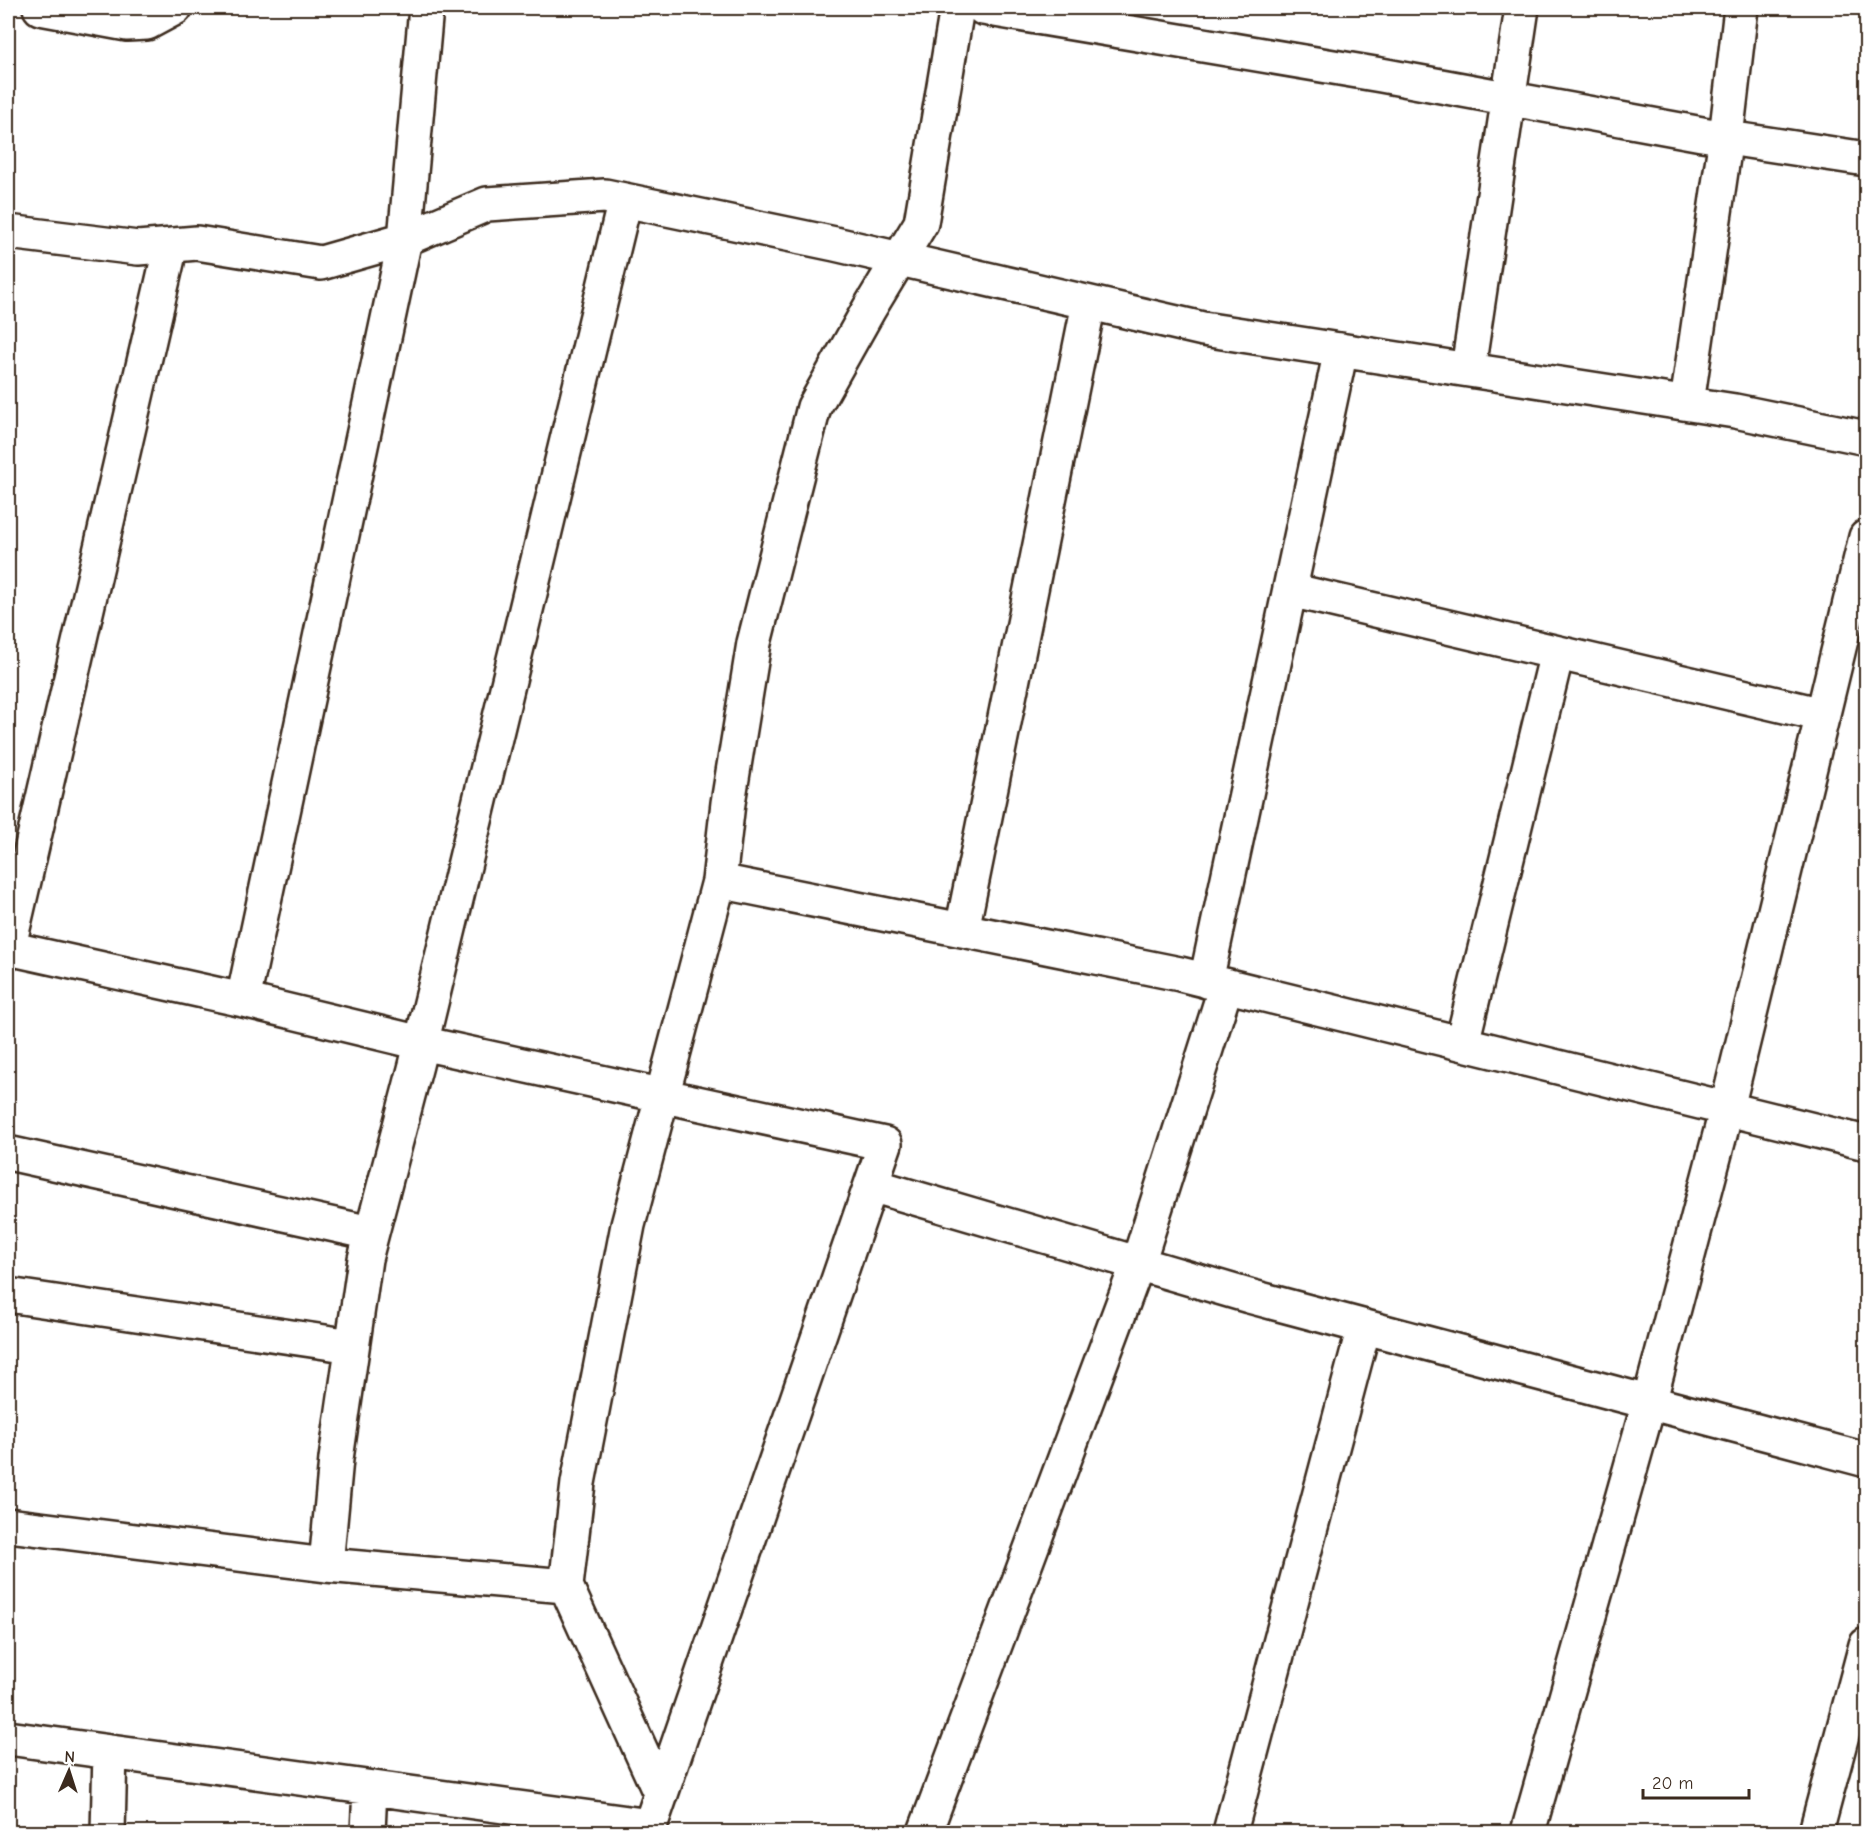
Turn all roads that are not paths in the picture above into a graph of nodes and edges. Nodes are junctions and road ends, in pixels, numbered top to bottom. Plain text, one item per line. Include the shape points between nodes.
1 (40, 8) edge
2 (175, 8) edge
3 (426, 8) edge
4 (957, 8) edge
5 (983, 8) edge
6 (1522, 8) edge
7 (1742, 8) edge
8 (1509, 99) junction
9 (1726, 137) junction
10 (1866, 159) edge
11 (625, 200) junction
12 (8, 231) edge
13 (405, 239) junction
14 (171, 245) junction
15 (898, 260) junction
16 (1089, 303) junction
17 (1341, 350) junction
18 (1468, 369) junction
19 (1687, 403) junction
20 (1866, 438) edge
21 (1866, 537) edge
22 (1290, 590) junction
23 (1557, 653) junction
24 (1823, 715) junction
25 (718, 881) junction
26 (962, 930) junction
27 (8, 949) edge
28 (1216, 983) junction
29 (243, 1000) junction
30 (421, 1043) junction
31 (1462, 1043) junction
32 (662, 1095) junction
33 (1727, 1108) junction
34 (1866, 1143) edge
35 (8, 1153) edge
36 (871, 1185) junction
37 (371, 1233) junction
38 (1138, 1263) junction
39 (8, 1295) edge
40 (1364, 1327) junction
41 (352, 1346) junction
42 (1649, 1403) junction
43 (1866, 1460) edge
44 (8, 1525) edge
45 (326, 1565) junction
46 (566, 1586) junction
47 (1866, 1646) edge
48 (8, 1738) edge
49 (110, 1752) junction
50 (370, 1788) junction
51 (661, 1795) junction
52 (649, 1829) edge
53 (108, 1833) edge
54 (368, 1833) edge
55 (925, 1833) edge
56 (1230, 1833) edge
57 (1528, 1833) edge
58 (1816, 1833) edge

1 - 2 street via 128,24 147,22
3 - 13 street
4 - 15 street via 921,223
5 - 8 street
6 - 8 street
7 - 9 street
8 - 9 street
8 - 18 street
9 - 10 street
9 - 19 street
11 - 13 street via 605,196 487,204
11 - 15 street
11 - 30 street
12 - 14 street via 138,248
13 - 14 street via 321,263 197,243
13 - 29 street
14 - 27 street
15 - 16 street
15 - 25 street via 814,407 754,643
16 - 17 street via 1203,329
16 - 26 street
17 - 18 street
17 - 22 street
18 - 19 street
19 - 20 street
21 - 24 street
22 - 23 street
22 - 28 street
23 - 24 street
23 - 31 street
24 - 33 street
25 - 26 street
25 - 32 street
26 - 28 street
27 - 29 street
28 - 31 street
28 - 38 street
29 - 30 street
30 - 32 street
30 - 37 street
31 - 33 street
32 - 36 street via 885,1144
32 - 46 street via 624,1249 578,1483
33 - 34 street
33 - 42 street
35 - 37 street
36 - 38 street
36 - 51 street
37 - 41 street
38 - 40 street
38 - 55 street
39 - 41 street
40 - 42 street
40 - 56 street
41 - 45 street
42 - 43 street
42 - 57 street
44 - 45 street
45 - 46 street
46 - 51 street
47 - 58 street
48 - 49 street
49 - 50 street
49 - 53 street
50 - 52 street
50 - 54 street
51 - 52 street

